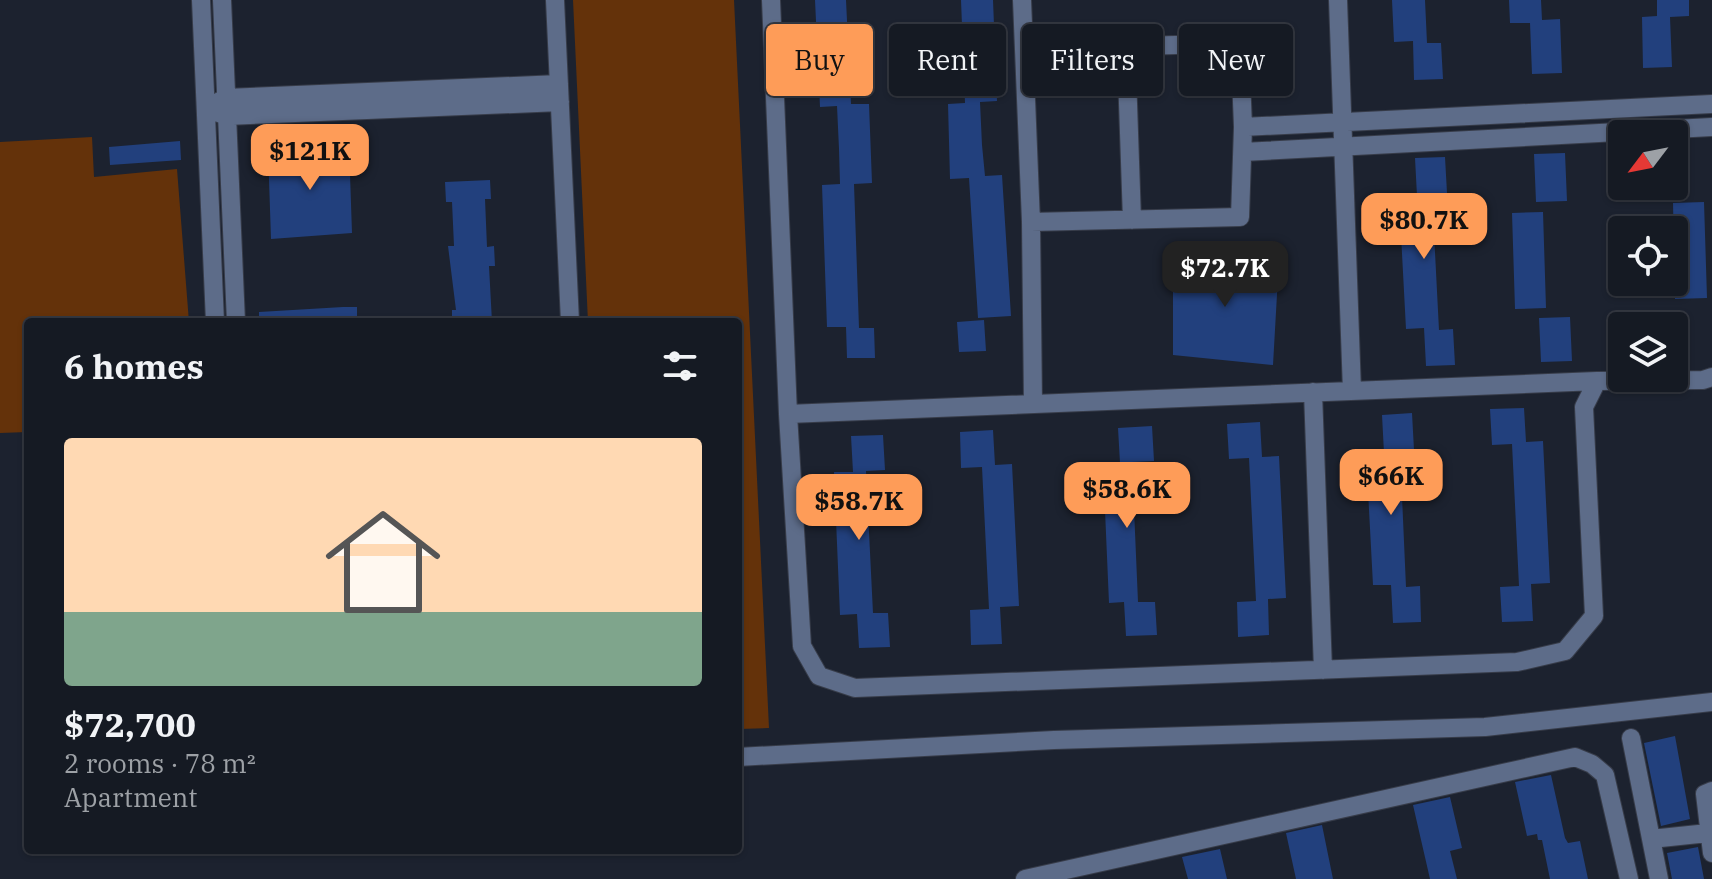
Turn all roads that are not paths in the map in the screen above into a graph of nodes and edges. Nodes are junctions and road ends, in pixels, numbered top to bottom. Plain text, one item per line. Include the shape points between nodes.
1 (201, 0) edge
2 (222, 0) edge
3 (555, 0) edge
4 (771, 0) edge
5 (1022, 0) edge
6 (1338, 0) edge
7 (1023, 24) edge
8 (1163, 45) edge
9 (559, 93) junction
10 (1026, 96) edge
11 (1128, 96) edge
12 (1712, 104) edge
13 (226, 107) junction
14 (206, 108) junction
15 (1343, 122) junction
16 (1243, 127) junction
17 (1712, 127) edge
18 (1344, 147) junction
19 (1243, 152) junction
20 (1132, 220) junction
21 (1031, 222) junction
22 (215, 318) edge
23 (236, 318) edge
24 (570, 318) edge
25 (1712, 377) edge
26 (1597, 381) junction
27 (1352, 391) junction
28 (1313, 392) junction
29 (1033, 404) junction
30 (788, 414) junction
31 (1323, 670) junction
32 (1712, 702) edge
33 (1631, 738) dead end
34 (742, 757) edge
35 (1712, 791) edge
36 (1708, 833) junction
37 (1651, 839) junction
38 (1712, 853) edge
39 (1025, 879) edge
40 (1629, 879) edge
41 (1659, 879) edge

1 - 14 street
2 - 13 street
3 - 9 street
4 - 30 street
5 - 7 street
6 - 15 street
8 - 16 street via 1214,44 1240,51
9 - 13 street
9 - 24 street
10 - 21 street
11 - 20 street
12 - 15 street
13 - 14 street
13 - 23 street
14 - 22 street
15 - 16 street
15 - 18 street
16 - 19 street
17 - 18 street
18 - 19 street
18 - 27 street
19 - 20 street via 1240,217
20 - 21 street
21 - 29 street
25 - 26 street
26 - 27 street
26 - 31 street via 1584,407 1594,616 1565,651 1517,662
27 - 28 street
28 - 29 street
28 - 31 street
29 - 30 street
30 - 31 street via 802,646 819,676 855,688
32 - 34 street via 1485,727 1054,740
33 - 37 street
35 - 36 street via 1705,794
36 - 37 street
36 - 38 street
37 - 41 street
39 - 40 street via 1575,757 1605,775

